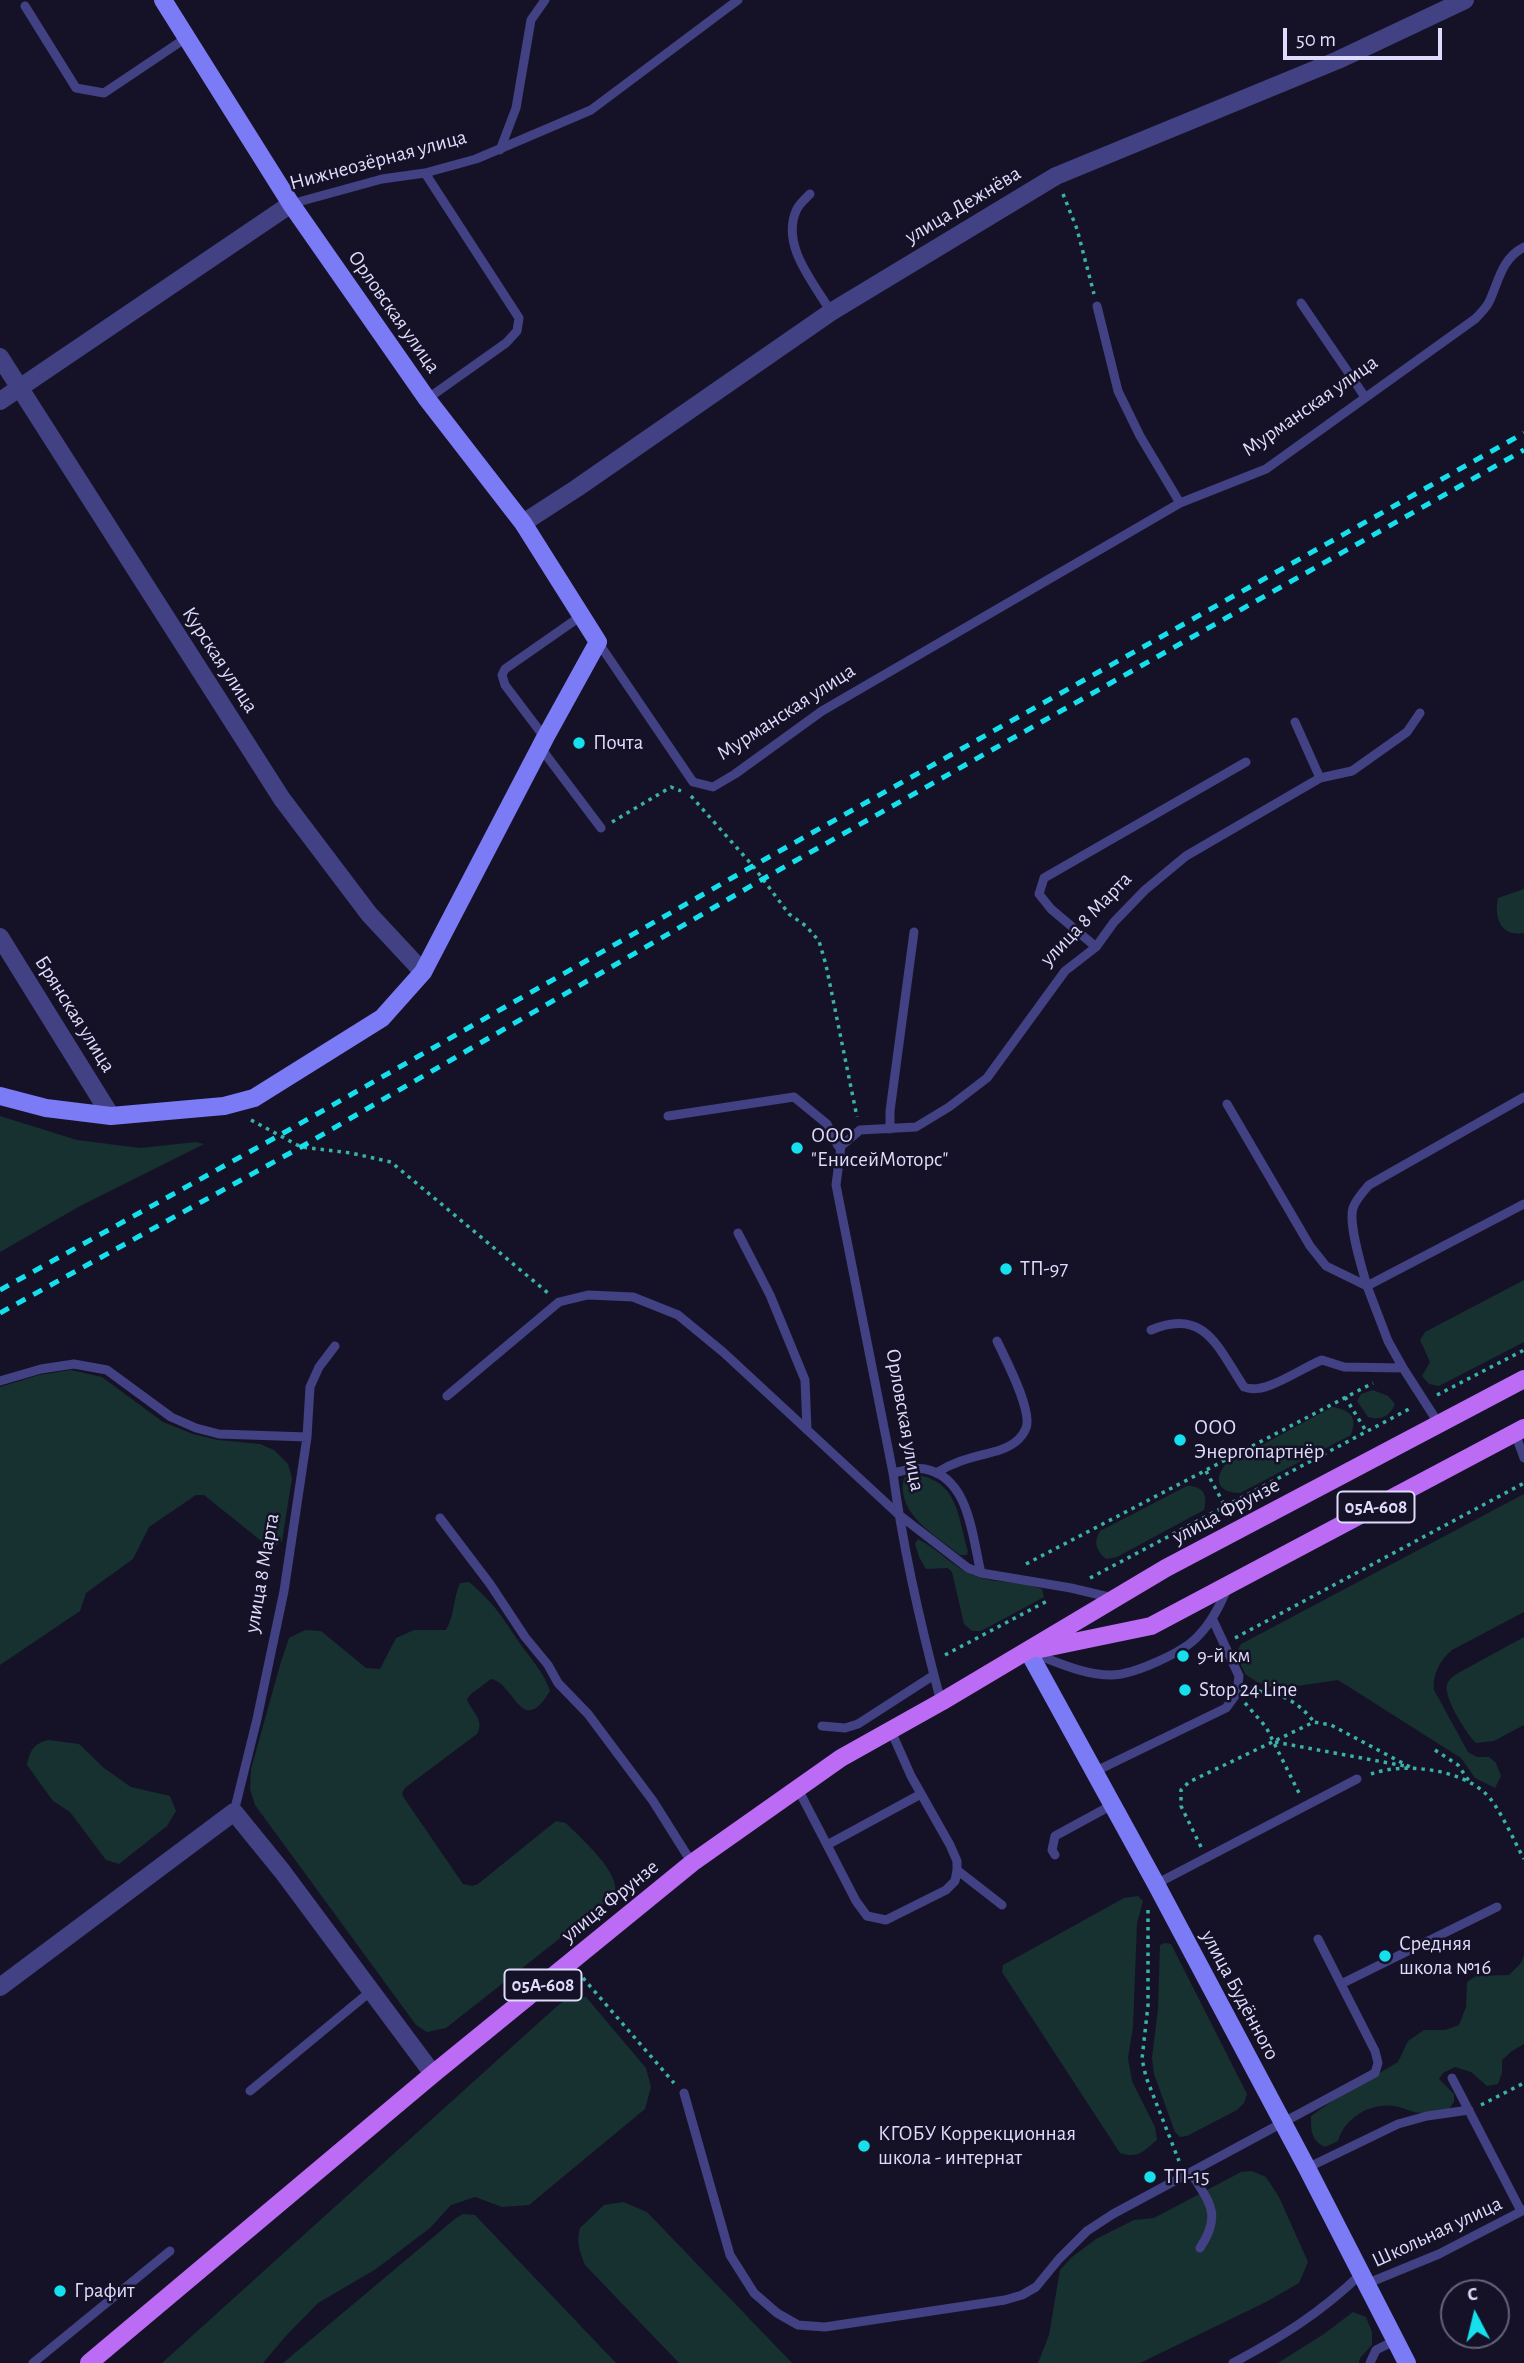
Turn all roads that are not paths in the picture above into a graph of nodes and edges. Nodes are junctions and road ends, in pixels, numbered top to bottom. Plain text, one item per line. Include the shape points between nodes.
1 (163, 0) edge
2 (545, 0) edge
3 (738, 0) edge
4 (1465, 0) edge
5 (25, 6) dead end
6 (186, 38) junction
7 (500, 150) junction
8 (425, 173) junction
9 (810, 194) dead end
10 (291, 204) junction
11 (1524, 247) edge
12 (1301, 303) dead end
13 (1097, 306) road end
14 (831, 312) junction
15 (0, 357) edge
16 (19, 388) junction
17 (1364, 397) junction
18 (427, 399) junction
19 (0, 401) edge
20 (1180, 503) junction
21 (523, 523) junction
22 (581, 616) junction
23 (598, 642) junction
24 (1420, 713) dead end
25 (1295, 722) dead end
26 (543, 743) junction
27 (1246, 762) dead end
28 (1320, 778) junction
29 (601, 828) road end
30 (914, 932) dead end
31 (0, 937) edge
32 (1096, 947) junction
33 (423, 972) junction
34 (0, 1096) edge
35 (1524, 1097) edge
36 (1227, 1104) dead end
37 (111, 1116) junction
38 (668, 1116) dead end
39 (890, 1129) junction
40 (841, 1146) junction
41 (1524, 1204) edge
42 (738, 1233) dead end
43 (1367, 1286) junction
44 (1151, 1329) dead end
45 (997, 1341) dead end
46 (335, 1346) dead end
47 (1403, 1368) junction
48 (1524, 1379) edge
49 (0, 1381) edge
50 (447, 1396) dead end
51 (1438, 1424) junction
52 (807, 1430) junction
53 (1520, 1431) edge
54 (307, 1437) junction
55 (1524, 1458) edge
56 (893, 1473) junction
57 (936, 1473) junction
58 (898, 1514) junction
59 (440, 1518) dead end
60 (981, 1573) junction
61 (1229, 1585) junction
62 (1115, 1598) junction
63 (1212, 1618) junction
64 (1028, 1651) junction
65 (934, 1675) junction
66 (941, 1702) junction
67 (822, 1726) dead end
68 (891, 1731) junction
69 (1094, 1772) junction
70 (1357, 1779) road end
71 (798, 1789) junction
72 (921, 1794) junction
73 (1112, 1805) junction
74 (234, 1812) junction
75 (827, 1845) junction
76 (1055, 1855) dead end
77 (692, 1863) junction
78 (957, 1870) junction
79 (1156, 1884) junction
80 (1002, 1905) dead end
81 (1497, 1907) dead end
82 (1318, 1939) dead end
83 (1341, 1984) junction
84 (0, 1987) edge
85 (371, 1991) junction
86 (433, 2074) junction
87 (1452, 2078) dead end
88 (250, 2091) dead end
89 (684, 2093) road end
90 (1469, 2110) junction
91 (1281, 2122) junction
92 (1307, 2168) junction
93 (1188, 2175) junction
94 (1523, 2210) edge
95 (1200, 2248) dead end
96 (170, 2251) dead end
97 (1363, 2279) junction
98 (1396, 2340) junction
99 (34, 2363) edge
100 (89, 2363) edge
101 (1233, 2363) edge
102 (1370, 2363) edge
103 (1407, 2363) edge

1 - 6 main road, Орловская улица
2 - 7 lane via 531,20 516,108
3 - 7 lane, Нижнеозёрная улица via 591,110
4 - 14 street, улица Дежнёва via 1338,60 1056,176
5 - 6 lane via 76,88 84,90 104,93
6 - 10 main road, Орловская улица
7 - 8 lane, Нижнеозёрная улица
8 - 10 lane, Нижнеозёрная улица
8 - 18 lane via 519,318 517,331 506,343
9 - 14 lane via 796,209 791,230 798,257
10 - 16 street, Нижнеозёрная улица
10 - 18 main road, Орловская улица
11 - 17 lane, Мурманская улица via 1506,262 1488,304 1475,319
12 - 17 lane
13 - 20 lane via 1118,391
14 - 21 street, улица Дежнёва
15 - 16 street, Курская улица
16 - 19 street, Нижнеозёрная улица
16 - 33 street, Курская улица via 282,799 369,914
17 - 20 lane, Мурманская улица via 1266,470
18 - 21 main road, Орловская улица
20 - 23 lane, Мурманская улица via 822,712 713,787 693,782
21 - 22 main road, Орловская улица
22 - 23 main road, Орловская улица
22 - 26 lane via 505,669 502,676
23 - 26 main road
24 - 28 lane, улица 8 Марта via 1407,732 1352,771
25 - 28 lane
26 - 29 lane
26 - 33 main road
27 - 32 lane via 1044,878 1039,894
28 - 32 lane, улица 8 Марта via 1186,856 1145,890
30 - 39 lane
31 - 37 street, Брянская улица
32 - 39 lane, улица 8 Марта via 1065,971 987,1078 916,1127
33 - 37 main road via 383,1018 254,1098 224,1106
34 - 37 main road via 46,1108
35 - 43 lane via 1369,1185 1357,1199 1352,1212
36 - 43 lane via 1310,1246 1326,1266
38 - 40 lane via 794,1097 827,1124
39 - 40 lane, улица 8 Марта via 860,1130
40 - 56 lane, Орловская улица via 836,1185
41 - 43 lane
42 - 52 lane via 805,1380
43 - 47 lane
44 - 47 lane via 1170,1322 1195,1325 1213,1340 1244,1387 1252,1390 1322,1360 1344,1367
45 - 57 lane via 1025,1409 1027,1426 1016,1442 952,1463
46 - 54 lane, улица 8 Марта via 310,1387
47 - 51 lane
48 - 51 main road, улица Фрунзе / 05А-608
49 - 54 lane via 74,1364 107,1370 171,1417 196,1428 219,1434
50 - 52 lane via 559,1302 588,1295 633,1297 678,1315
51 - 62 main road, улица Фрунзе / 05А-608
52 - 58 lane
53 - 55 lane
53 - 61 main road, улица Фрунзе / 05А-608
54 - 74 lane, улица 8 Марта via 284,1591
56 - 57 lane via 925,1468
56 - 58 lane, Орловская улица
57 - 60 lane via 950,1480 964,1504
58 - 60 lane via 948,1555
58 - 65 lane, Орловская улица
59 - 77 lane via 558,1683 588,1714 653,1801
60 - 62 lane
61 - 63 lane
61 - 64 main road, улица Фрунзе / 05А-608 via 1151,1626
62 - 64 main road, улица Фрунзе / 05А-608
63 - 64 lane via 1198,1637 1178,1651 1110,1675 1072,1668
63 - 69 lane via 1239,1676 1237,1693 1226,1708
64 - 66 main road, улица Фрунзе / 05А-608
64 - 69 main road, улица Будённого
65 - 66 lane, Орловская улица
65 - 67 lane via 858,1724
66 - 68 main road, улица Фрунзе / 05А-608
68 - 71 main road, улица Фрунзе / 05А-608 via 841,1758
68 - 72 lane
69 - 73 main road, улица Будённого
70 - 79 lane
71 - 75 lane
71 - 77 main road, улица Фрунзе / 05А-608
72 - 75 lane
72 - 78 lane via 950,1845
73 - 76 lane via 1055,1836
73 - 79 main road, улица Будённого
74 - 84 street
74 - 85 street
75 - 78 lane via 856,1901 866,1916 874,1919 886,1920 946,1890 955,1881
77 - 86 main road, улица Фрунзе / 05А-608
78 - 80 lane
79 - 91 main road, улица Будённого
81 - 83 lane
82 - 83 lane
83 - 91 lane via 1375,2051 1375,2073
85 - 86 street
85 - 88 lane
86 - 100 main road, улица Фрунзе / 05А-608
87 - 90 lane
89 - 93 lane via 730,2255 754,2293 798,2325 825,2327 1022,2295 1036,2287 1087,2231
90 - 92 lane via 1398,2124
90 - 94 lane
91 - 92 main road, улица Будённого
91 - 93 lane
92 - 97 main road, улица Будённого
93 - 95 lane via 1213,2209 1213,2223
94 - 97 lane, Школьная улица via 1439,2255
96 - 99 lane
97 - 98 main road, улица Будённого
97 - 101 lane via 1284,2335
98 - 102 lane via 1376,2350
98 - 103 main road, улица Будённого

